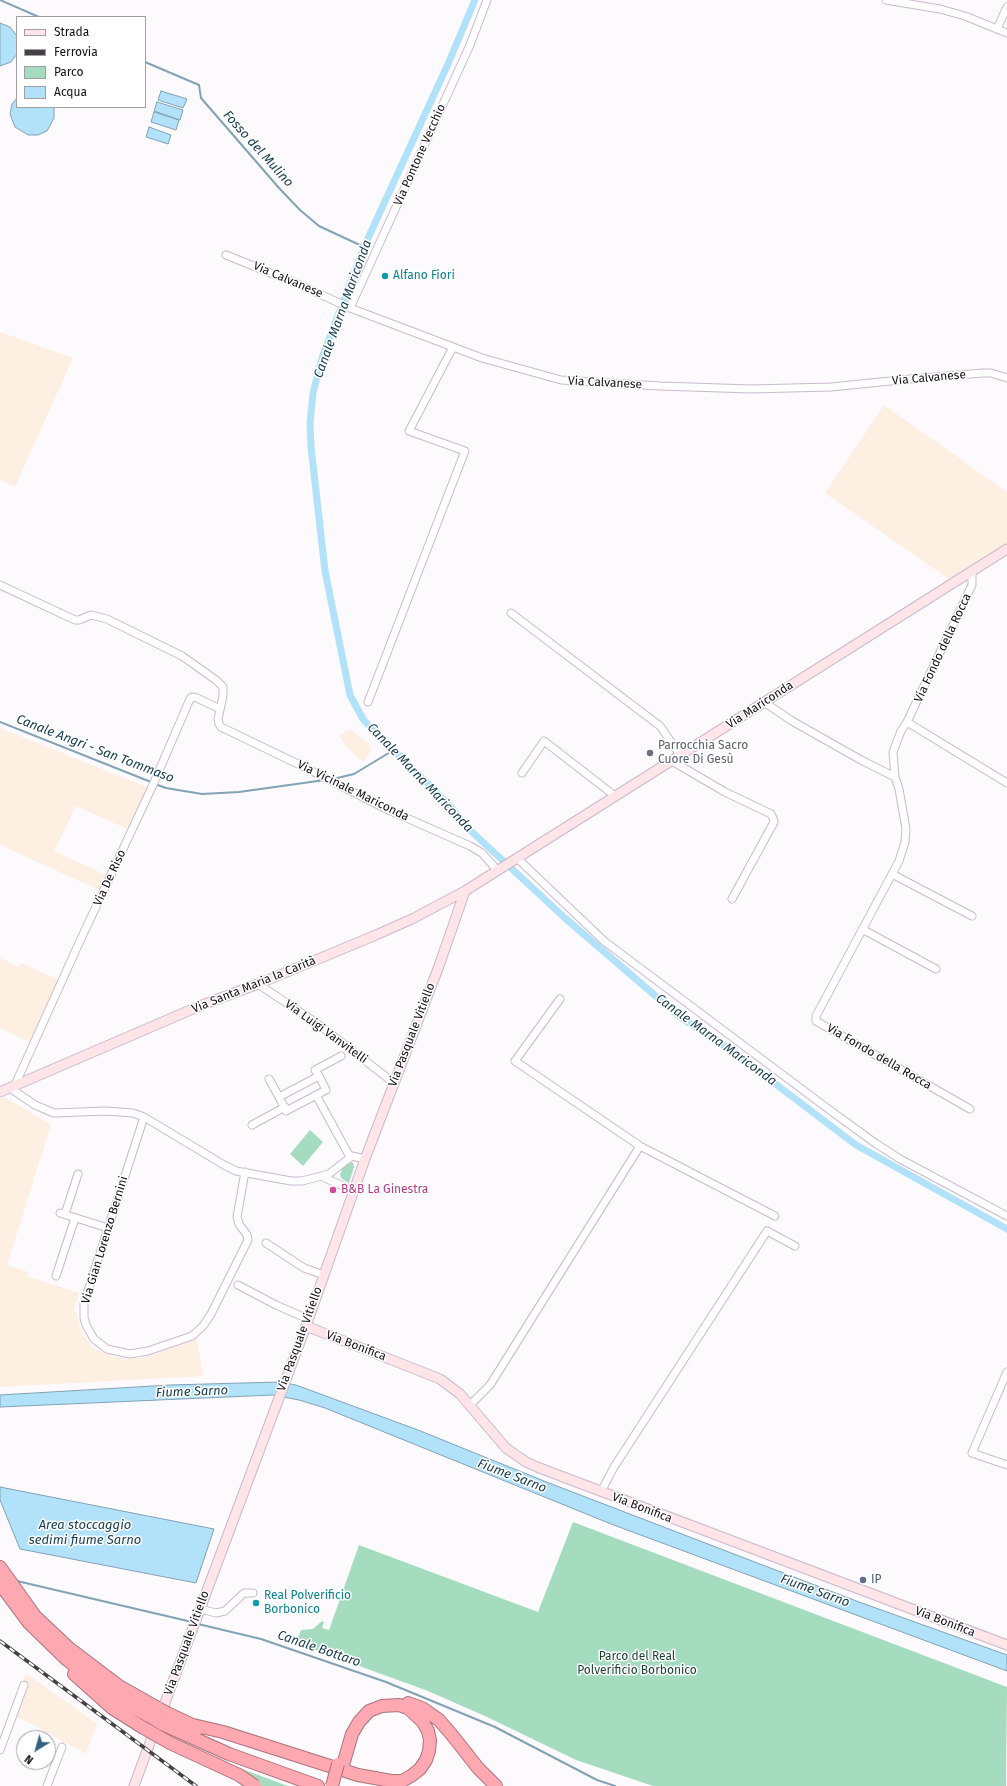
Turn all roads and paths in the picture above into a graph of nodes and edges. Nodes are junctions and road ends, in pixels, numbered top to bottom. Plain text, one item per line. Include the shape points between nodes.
1 (487, 0) edge
2 (886, 0) edge
3 (1007, 7) edge
4 (997, 29) junction
5 (1007, 34) edge
6 (226, 255) dead end
7 (348, 307) junction
8 (453, 347) junction
9 (1007, 378) edge
10 (1007, 550) edge
11 (972, 572) junction
12 (0, 585) edge
13 (510, 614) dead end
14 (368, 702) dead end
15 (764, 702) junction
16 (220, 709) junction
17 (907, 722) junction
18 (680, 755) junction
19 (672, 761) junction
20 (522, 773) dead end
21 (895, 777) junction
22 (1007, 783) edge
23 (615, 796) junction
24 (515, 859) junction
25 (500, 869) junction
26 (892, 874) junction
27 (465, 891) junction
28 (732, 899) dead end
29 (972, 916) dead end
30 (862, 929) junction
31 (936, 969) dead end
32 (258, 984) junction
33 (560, 998) dead end
34 (341, 1056) dead end
35 (319, 1076) junction
36 (269, 1079) dead end
37 (394, 1082) junction
38 (12, 1087) junction
39 (0, 1092) edge
40 (316, 1095) junction
41 (279, 1097) junction
42 (285, 1107) junction
43 (970, 1110) dead end
44 (144, 1117) junction
45 (252, 1125) dead end
46 (640, 1146) junction
47 (350, 1157) junction
48 (365, 1159) junction
49 (339, 1167) junction
50 (245, 1172) junction
51 (78, 1174) dead end
52 (323, 1177) junction
53 (343, 1185) junction
54 (354, 1191) junction
55 (775, 1216) dead end
56 (1007, 1216) edge
57 (75, 1218) junction
58 (108, 1228) junction
59 (266, 1243) dead end
60 (795, 1246) dead end
61 (324, 1275) junction
62 (56, 1276) dead end
63 (238, 1285) dead end
64 (307, 1322) junction
65 (1007, 1372) edge
66 (469, 1406) junction
67 (1007, 1465) edge
68 (601, 1492) junction
69 (0, 1567) edge
70 (6, 1585) edge
71 (253, 1593) dead end
72 (198, 1613) junction
73 (34, 1628) junction
74 (1007, 1645) edge
75 (24, 1685) dead end
76 (160, 1716) junction
77 (193, 1725) junction
78 (62, 1747) dead end
79 (0, 1750) edge
80 (340, 1765) junction
81 (47, 1786) edge
82 (134, 1786) edge
83 (255, 1786) edge
84 (318, 1786) edge
85 (332, 1786) edge
86 (338, 1786) edge
87 (371, 1786) edge
88 (496, 1786) edge

1 - 7 street, Via Pontone Vecchio via 470,45
2 - 4 street via 940,9
3 - 4 street
4 - 5 street
6 - 7 street, Via Calvanese
7 - 8 street, Via Calvanese
8 - 9 street, Via Calvanese via 482,358 561,380 660,386 751,389 831,387 991,373
8 - 14 street via 409,431 465,451
10 - 11 street, Via Mariconda
11 - 15 street, Via Mariconda
11 - 17 street, Via Fondo della Rocca via 972,585
12 - 16 street via 75,620 91,615 107,619 182,656 221,684 224,691
13 - 18 street via 660,726
15 - 18 street, Via Mariconda
15 - 21 street via 792,721
16 - 25 street, Via Vicinale Mariconda via 218,724 221,727 384,808 470,846
16 - 38 street, Via De Riso via 197,698 190,699 152,787
17 - 21 street, Via Fondo della Rocca via 892,752
17 - 22 street
18 - 19 street, Via Mariconda
19 - 23 street, Via Mariconda
19 - 28 street via 725,792 771,814 773,818 774,822
20 - 23 street via 544,741
21 - 26 street, Via Fondo della Rocca via 906,830 905,842
23 - 24 street, Via Mariconda
24 - 25 street, Via Mariconda
24 - 56 street via 604,941 830,1111 900,1159
25 - 27 street, Via Santa Maria la Carità
26 - 29 street
26 - 30 street, Via Fondo della Rocca
27 - 32 street, Via Santa Maria la Carità via 412,919
27 - 37 street, Via Pasquale Vitiello
30 - 31 street
30 - 43 street, Via Fondo della Rocca via 816,1016 816,1021
32 - 37 street, Via Luigi Vanvitelli via 318,1024
32 - 38 street, Via Santa Maria la Carità via 202,1005
33 - 46 street via 515,1062
34 - 35 street via 315,1070
35 - 40 street via 326,1090
35 - 41 street
36 - 41 street
37 - 48 street, Via Pasquale Vitiello
38 - 39 street, Via Santa Maria la Carità
38 - 44 street via 35,1105 54,1113 106,1111 133,1113
40 - 42 street via 286,1111
40 - 47 street
41 - 42 street
42 - 45 street
44 - 50 street via 224,1166
44 - 58 street, Via Gian Lorenzo Bernini
46 - 55 street
46 - 66 street via 490,1385
47 - 48 street
47 - 49 street
48 - 54 street, Via Pasquale Vitiello
49 - 52 street
49 - 53 street via 337,1177
50 - 52 street via 291,1181
50 - 58 street, Via Gian Lorenzo Bernini via 237,1217 248,1235 248,1240 211,1314 196,1333 187,1338 157,1349 130,1354 107,1348 94,1339 84,1318 84,1303
51 - 57 street via 62,1213
52 - 53 street
53 - 54 street
54 - 61 street, Via Pasquale Vitiello
57 - 58 street
57 - 62 street
59 - 61 street via 304,1268
60 - 68 street via 768,1231
61 - 64 street, Via Pasquale Vitiello
63 - 64 street
64 - 66 street, Via Bonifica via 440,1379 460,1394
64 - 72 street, Via Pasquale Vitiello
65 - 67 street via 972,1453
66 - 68 street, Via Bonifica via 495,1437 514,1454 537,1467
68 - 74 street, Via Bonifica
69 - 70 highway
70 - 73 highway via 20,1612
70 - 76 highway via 69,1648
71 - 72 street via 244,1594 225,1612
72 - 82 street, Via Pasquale Vitiello
73 - 76 highway via 79,1671 118,1698
73 - 83 highway, bridge via 86,1687 112,1708 142,1728 239,1775
75 - 79 street
76 - 77 highway
76 - 84 highway via 229,1754
77 - 80 highway via 223,1732 358,1775 392,1782 407,1778 420,1769 429,1750 428,1731 423,1722 408,1708 399,1705 382,1706 369,1711 352,1734
77 - 87 highway via 255,1750
78 - 81 street
80 - 85 highway, bridge
80 - 86 highway
80 - 88 highway via 347,1733 362,1711 375,1702 386,1699 399,1700 422,1708 439,1720

